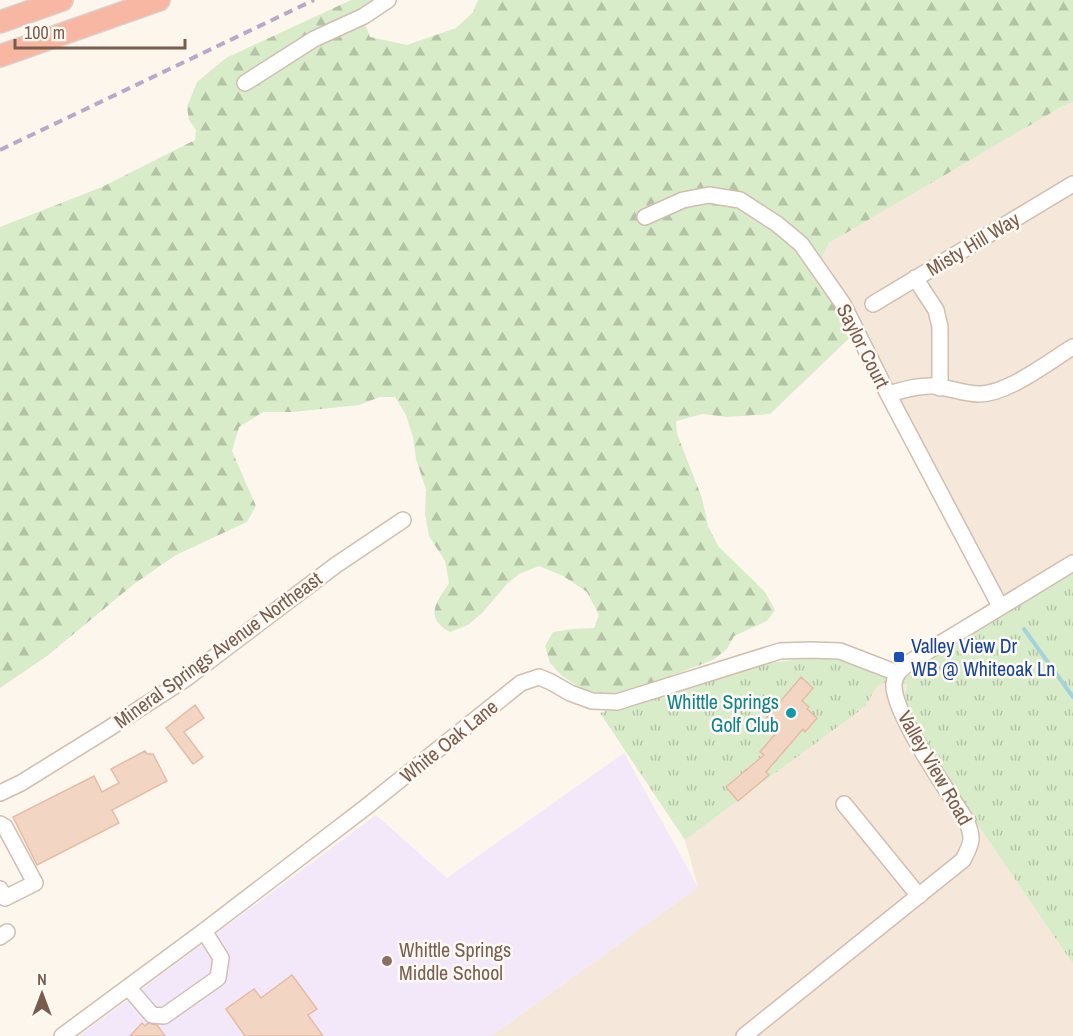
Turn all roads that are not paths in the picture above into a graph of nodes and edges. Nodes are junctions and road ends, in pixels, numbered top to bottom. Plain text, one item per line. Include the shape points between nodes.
1 (62, 0) edge
2 (159, 0) edge
3 (388, 0) edge
4 (0, 21) edge
5 (0, 56) edge
6 (245, 83) dead end
7 (1073, 184) edge
8 (645, 217) dead end
9 (915, 278) junction
10 (873, 304) dead end
11 (1073, 347) edge
12 (940, 388) junction
13 (888, 394) junction
14 (403, 520) dead end
15 (1073, 563) edge
16 (1000, 606) junction
17 (897, 673) junction
18 (0, 793) edge
19 (844, 804) dead end
20 (0, 824) edge
21 (0, 889) edge
22 (919, 896) junction
23 (204, 930) junction
24 (128, 987) junction
25 (62, 1036) edge
26 (744, 1036) edge

1 - 4 highway
2 - 5 highway
3 - 6 street via 314,39
7 - 9 street, Misty Hill Way
8 - 13 street, Saylor Court via 683,200 709,195 740,200 777,224 801,244 843,304
9 - 10 street, Misty Hill Way
9 - 12 street via 936,310 940,327
11 - 12 street via 1013,384 989,392
12 - 13 street via 920,386
13 - 16 street, Saylor Court
14 - 18 street, Mineral Springs Avenue Northeast via 336,565 184,680
15 - 16 street
16 - 17 street
17 - 22 street, Valley View Road via 895,697 972,833 971,846 963,860
17 - 23 street, White Oak Lane via 840,651 810,650 780,651 617,702 592,701 539,677 521,683
19 - 22 street
20 - 21 street via 35,883 5,898
22 - 26 street, Valley View Road
23 - 24 street, White Oak Lane
23 - 24 street via 220,958 218,978 164,1016 152,1015
24 - 25 street, White Oak Lane

